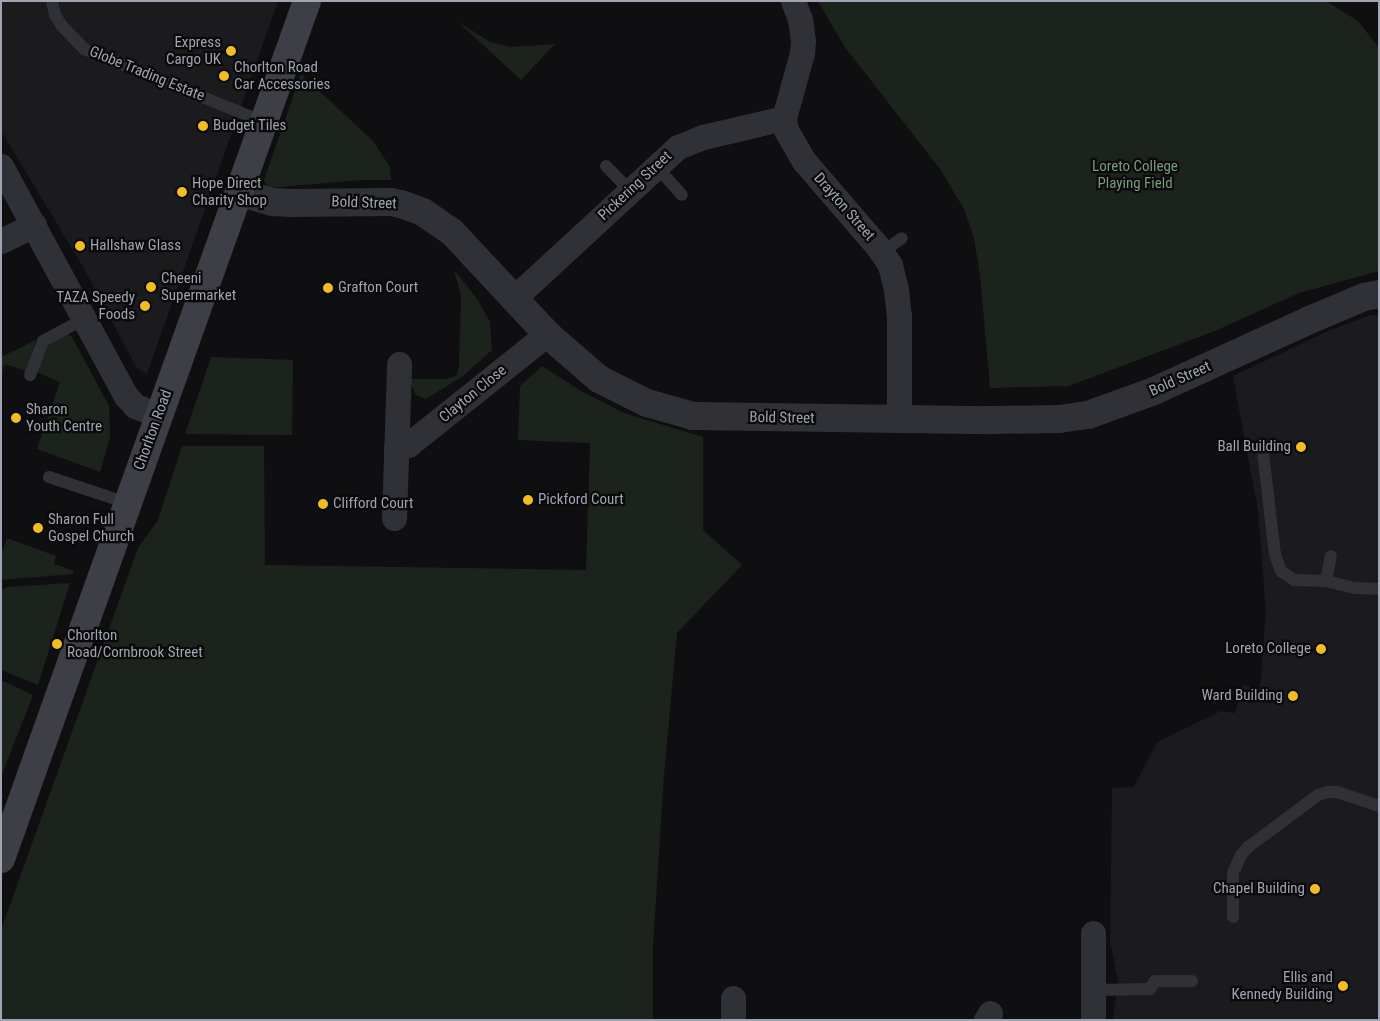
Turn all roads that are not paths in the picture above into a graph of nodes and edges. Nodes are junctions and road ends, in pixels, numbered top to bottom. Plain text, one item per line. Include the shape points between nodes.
1 (52, 1) edge
2 (307, 1) edge
3 (793, 1) edge
4 (784, 118) junction
5 (264, 122) junction
6 (655, 165) junction
7 (1, 166) edge
8 (606, 166) dead end
9 (629, 190) junction
10 (239, 192) junction
11 (682, 195) dead end
12 (34, 225) junction
13 (1, 241) edge
14 (1379, 294) edge
15 (512, 299) junction
16 (84, 319) junction
17 (547, 334) junction
18 (399, 364) dead end
19 (30, 375) dead end
20 (158, 415) junction
21 (899, 420) junction
22 (1262, 444) dead end
23 (396, 449) junction
24 (49, 477) dead end
25 (127, 503) junction
26 (394, 518) dead end
27 (1331, 556) dead end
28 (1326, 582) junction
29 (1379, 589) edge
30 (1379, 806) edge
31 (1, 859) edge
32 (1233, 917) dead end
33 (1093, 933) dead end
34 (1192, 981) dead end
35 (1093, 990) junction
36 (1093, 1020) edge

1 - 5 lane, Globe Trading Estate via 62,26 84,49
2 - 5 main road, Chorlton Road
3 - 4 street via 802,28 802,52
4 - 6 street, Pickering Street via 689,141
4 - 21 street, Drayton Street via 789,138 804,161 892,245 898,307
5 - 10 main road, Chorlton Road
6 - 9 street, Pickering Street
6 - 11 lane
7 - 12 street
8 - 9 lane
9 - 15 street, Pickering Street
10 - 15 street, Bold Street via 281,202 374,202 412,207 452,232
10 - 20 main road, Chorlton Road
12 - 13 street
12 - 16 street
14 - 21 street, Bold Street via 1312,319 1154,391 1088,415 1060,419
15 - 17 street, Bold Street
16 - 19 lane via 43,341
16 - 20 street via 126,396 136,406
17 - 21 street, Bold Street via 599,380 647,403 685,414 736,418
17 - 23 street, Clayton Close via 408,445
18 - 23 street
20 - 25 main road, Chorlton Road
22 - 28 lane via 1275,554 1281,571 1294,580
23 - 26 street
24 - 25 lane
25 - 31 main road, Chorlton Road
27 - 28 lane
28 - 29 lane
30 - 32 lane via 1337,792 1327,792 1318,795 1248,847 1240,854 1234,868
33 - 35 street
34 - 35 lane via 1155,981 1150,989
35 - 36 street

